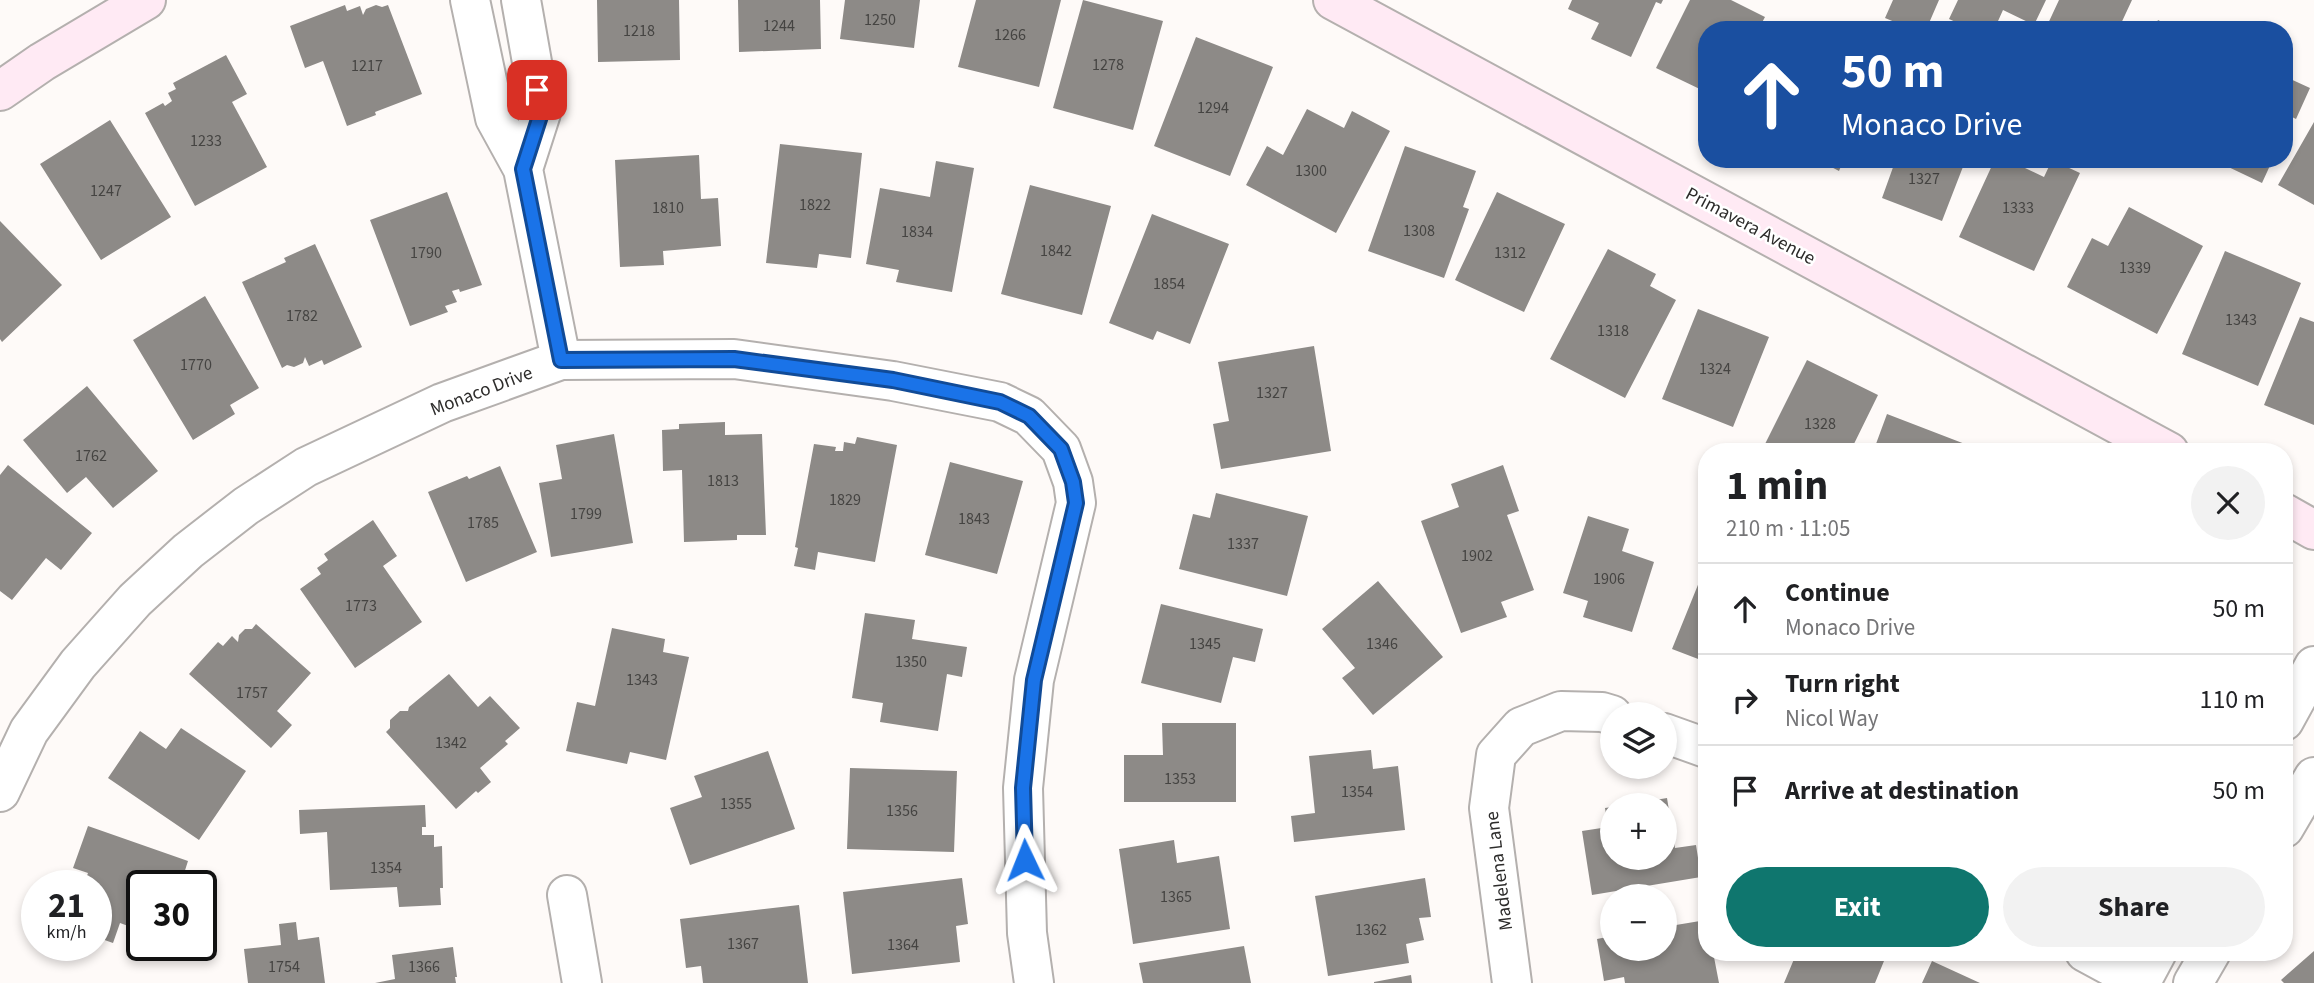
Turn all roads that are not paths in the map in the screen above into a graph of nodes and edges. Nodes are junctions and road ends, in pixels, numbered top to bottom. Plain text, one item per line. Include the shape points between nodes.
1 (146, 0) edge
2 (470, 0) edge
3 (521, 0) edge
4 (1333, 0) edge
5 (0, 91) edge
6 (523, 169) junction
7 (561, 360) junction
8 (2152, 443) edge
9 (2293, 518) edge
10 (2314, 530) edge
11 (2314, 666) edge
12 (2293, 704) edge
13 (1600, 712) edge
14 (1677, 738) edge
15 (1698, 745) edge
16 (2314, 776) edge
17 (0, 792) edge
18 (2293, 812) edge
19 (567, 895) dead end
20 (2113, 961) edge
21 (2206, 961) edge
22 (2147, 972) edge
23 (582, 983) edge
24 (1034, 983) edge
25 (1512, 983) edge
26 (2193, 983) edge

1 - 5 street
2 - 6 street via 495,118
3 - 6 street via 541,113
4 - 8 street, Primavera Avenue
6 - 7 street
7 - 17 street, Monaco Drive via 442,403 306,467 246,506 135,600 79,664 29,731
7 - 24 street, Monaco Drive via 734,359 893,380 1000,402 1029,416 1061,449 1076,503 1034,680 1023,788 1027,933
9 - 10 street
11 - 12 street
13 - 25 street, Madelena Lane via 1561,711 1521,727 1496,755 1489,808
14 - 15 street
16 - 18 street
19 - 23 street
20 - 22 street
21 - 26 street

